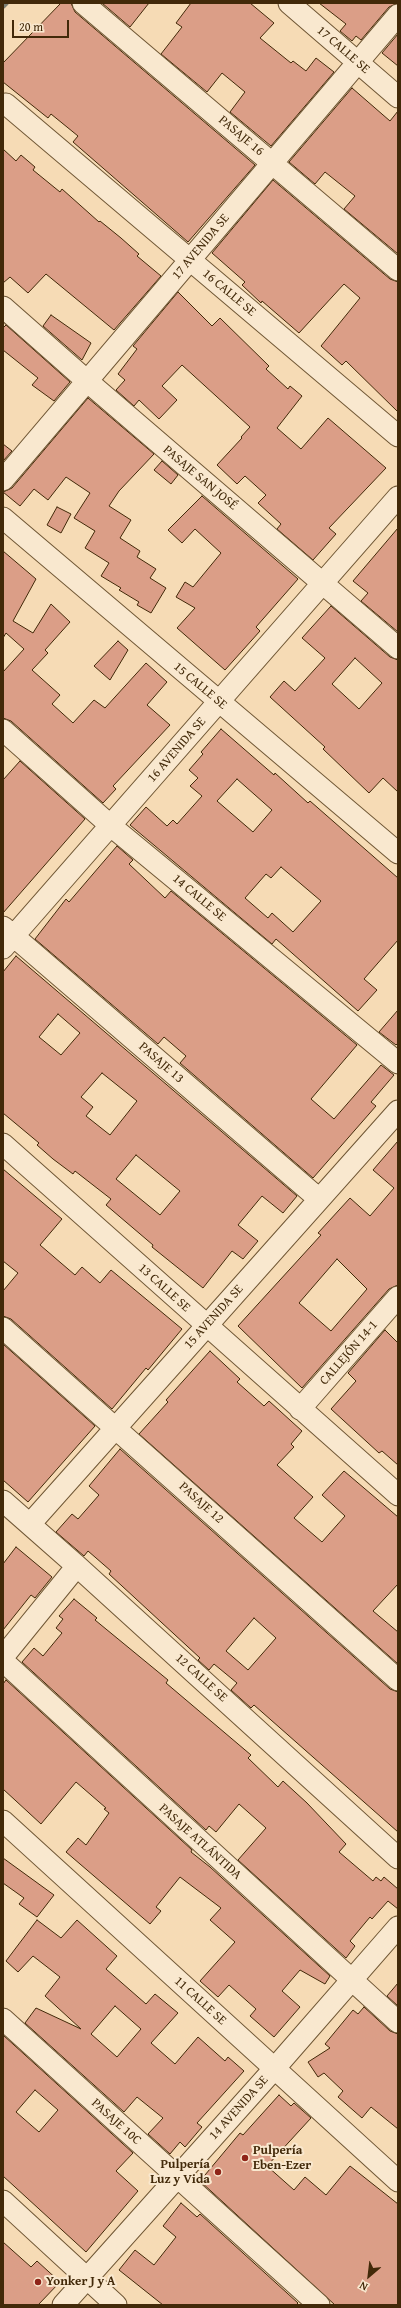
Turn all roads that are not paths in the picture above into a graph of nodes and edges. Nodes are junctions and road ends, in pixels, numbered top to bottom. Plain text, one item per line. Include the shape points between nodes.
1 (83, 3) edge
2 (289, 3) edge
3 (398, 15) edge
4 (358, 62) junction
5 (398, 97) edge
6 (6, 104) dead end
7 (273, 162) junction
8 (190, 260) junction
9 (398, 270) edge
10 (3, 307) edge
11 (87, 381) junction
12 (398, 436) edge
13 (3, 480) edge
14 (398, 497) edge
15 (3, 518) edge
16 (323, 583) junction
17 (398, 648) edge
18 (219, 702) junction
19 (3, 730) edge
20 (110, 826) junction
21 (398, 853) edge
22 (7, 937) edge
23 (398, 1063) edge
24 (398, 1111) edge
25 (3, 1144) edge
26 (319, 1199) junction
27 (398, 1297) edge
28 (206, 1326) junction
29 (3, 1328) edge
30 (300, 1409) junction
31 (116, 1428) junction
32 (398, 1495) edge
33 (3, 1501) edge
34 (30, 1524) junction
35 (77, 1566) junction
36 (3, 1656) edge
37 (3, 1661) edge
38 (398, 1680) edge
39 (3, 1821) edge
40 (398, 1858) edge
41 (398, 1927) edge
42 (352, 1980) junction
43 (3, 2019) edge
44 (398, 2022) edge
45 (274, 2069) junction
46 (177, 2176) junction
47 (398, 2181) edge
48 (3, 2201) edge
49 (87, 2278) junction
50 (63, 2305) edge
51 (116, 2305) edge
52 (319, 2305) edge

1 - 7 street, PASAJE 16
2 - 4 street, 17 CALLE SE
3 - 4 street, 17 AVENIDA SE
4 - 5 street, 17 CALLE SE
4 - 7 street, 17 AVENIDA SE
6 - 8 street, 16 CALLE SE
7 - 8 street, 17 AVENIDA SE
7 - 9 street, PASAJE 16
8 - 11 street, 17 AVENIDA SE
8 - 12 street, 16 CALLE SE
10 - 11 street, PASAJE SAN JOSÉ
11 - 13 street, 17 AVENIDA SE
11 - 16 street, PASAJE SAN JOSÉ
14 - 16 street, 16 AVENIDA SE
15 - 18 street, 15 CALLE SE
16 - 17 street, PASAJE SAN JOSÉ
16 - 18 street, 16 AVENIDA SE
18 - 20 street, 16 AVENIDA SE
18 - 21 street, 15 CALLE SE
19 - 20 street, 14 CALLE SE
20 - 22 street, 16 AVENIDA SE
20 - 23 street, 14 CALLE SE
22 - 26 street, PASAJE 13
24 - 26 street, 15 AVENIDA SE
25 - 28 street, 13 CALLE SE
26 - 28 street, 15 AVENIDA SE
27 - 30 street, CALLEJÓN 14-1
28 - 30 street, 13 CALLE SE
28 - 31 street, 15 AVENIDA SE
29 - 31 street, PASAJE 12
30 - 32 street, 13 CALLE SE
31 - 34 street, 15 AVENIDA SE
31 - 38 street, PASAJE 12
33 - 34 street, 12 CALLE SE
34 - 35 street, 12 CALLE SE
35 - 36 street
35 - 40 street, 12 CALLE SE
37 - 42 street, PASAJE ATLÁNTIDA
39 - 45 street, 11 CALLE SE
41 - 42 street, 14 AVENIDA SE
42 - 44 street, PASAJE ATLÁNTIDA
42 - 45 street, 14 AVENIDA SE
43 - 46 street, PASAJE 10C
45 - 46 street, 14 AVENIDA SE
45 - 47 street, 11 CALLE SE
46 - 49 street, 14 AVENIDA SE
46 - 52 street, PASAJE 10C
48 - 49 street
49 - 50 street, 14 AVENIDA SE
49 - 51 street

